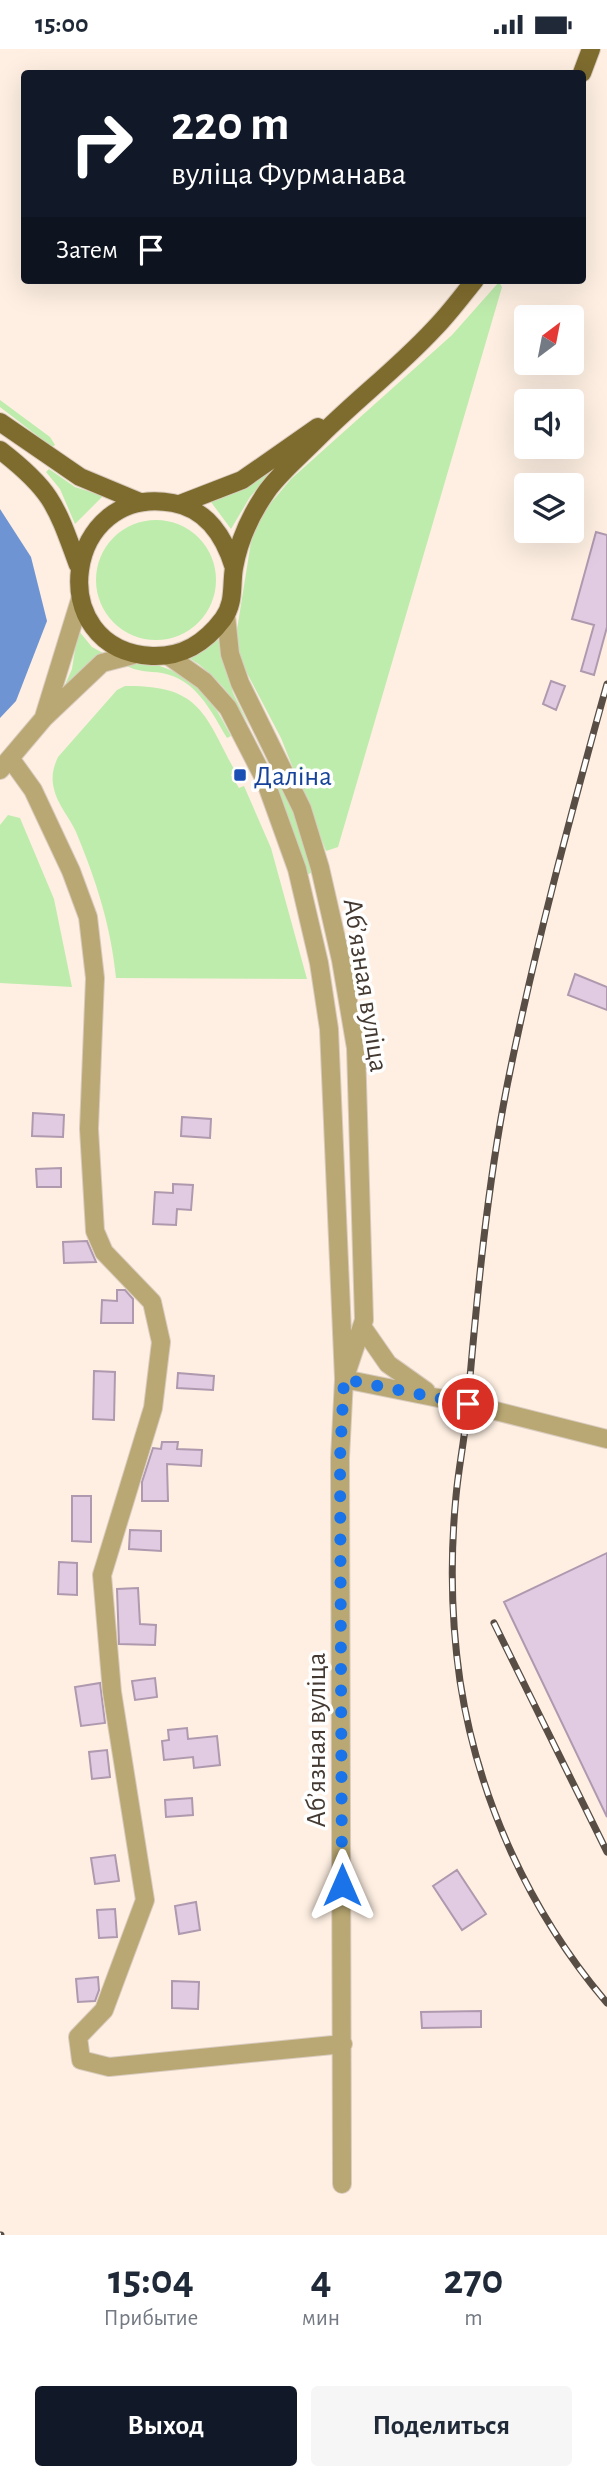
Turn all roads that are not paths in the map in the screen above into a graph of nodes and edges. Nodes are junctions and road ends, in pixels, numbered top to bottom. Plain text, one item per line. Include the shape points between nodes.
1 (591, 49) edge
2 (583, 70) edge
3 (472, 284) edge
4 (355, 400) junction
5 (0, 422) edge
6 (0, 450) edge
7 (140, 502) junction
8 (180, 504) junction
9 (78, 565) junction
10 (234, 569) junction
11 (80, 600) junction
12 (226, 616) junction
13 (133, 655) junction
14 (170, 657) junction
15 (44, 718) junction
16 (5, 764) edge
17 (363, 1328) junction
18 (344, 1379) junction
19 (434, 1397) junction
20 (607, 1439) edge
21 (343, 2044) junction
22 (342, 2184) dead end

1 - 2 main road
3 - 4 main road, Абʼязная вуліца via 434,330
4 - 8 main road, Абʼязная вуліца via 242,480
4 - 10 main road, Абʼязная вуліца via 269,488 247,522
5 - 7 main road via 80,477
6 - 9 main road via 35,477 57,507
7 - 8 main road, Абʼязная вуліца
7 - 9 main road, Абʼязная вуліца via 111,514 90,536
8 - 10 main road, Абʼязная вуліца via 216,529 228,547
9 - 11 main road, Абʼязная вуліца
10 - 12 main road, Абʼязная вуліца
11 - 13 main road, Абʼязная вуліца via 91,624 110,643
11 - 15 street
12 - 14 main road, Абʼязная вуліца via 203,643
12 - 17 street, Абʼязная вуліца via 230,654 240,683 302,809 341,960 356,1048
13 - 14 main road, Абʼязная вуліца
13 - 15 street via 102,663
14 - 18 street, Абʼязная вуліца via 204,681 228,708 265,780 297,870 320,963 330,1037
15 - 16 street
16 - 21 street via 33,790 88,917 95,991 89,1129 95,1231 104,1252 152,1302 160,1342 153,1408 102,1576 112,1692 145,1900 104,2010 78,2037 81,2060 109,2067
17 - 18 street, Абʼязная вуліца
17 - 19 street via 388,1364
18 - 19 street
18 - 21 street, Абʼязная вуліца via 340,1458
19 - 20 street
21 - 22 street, Абʼязная вуліца

